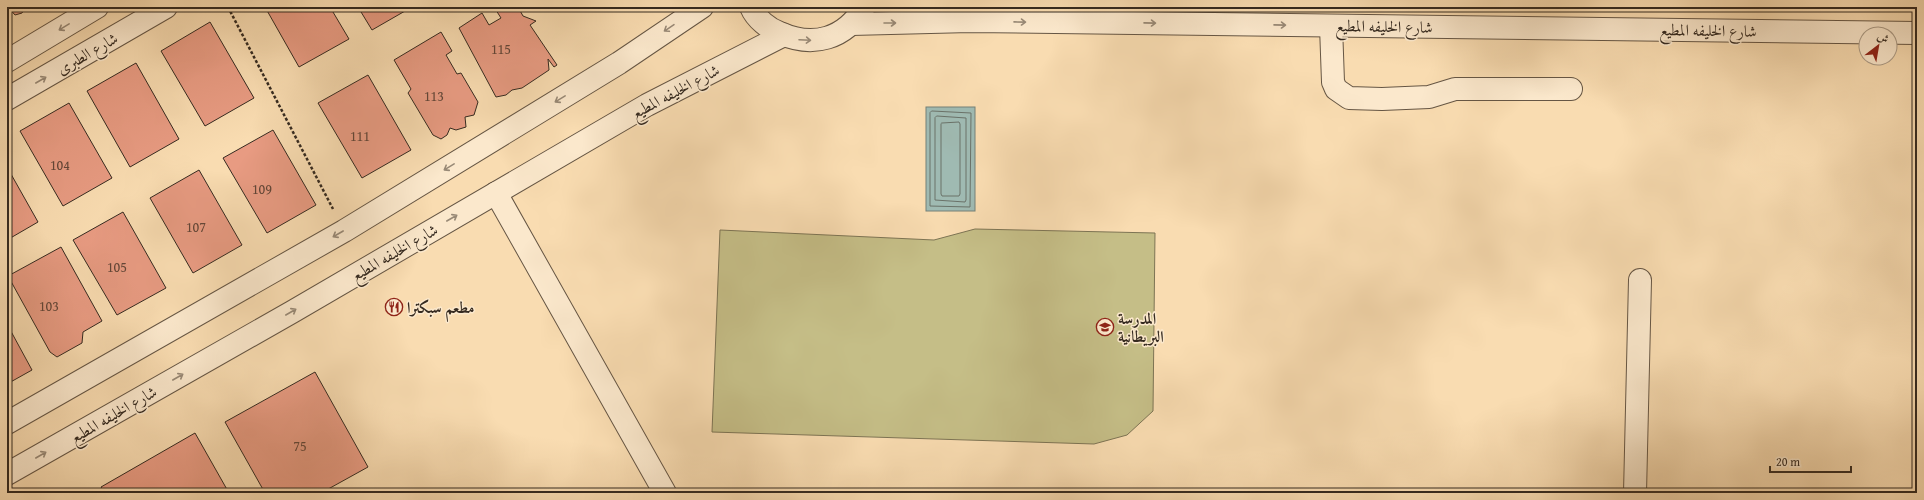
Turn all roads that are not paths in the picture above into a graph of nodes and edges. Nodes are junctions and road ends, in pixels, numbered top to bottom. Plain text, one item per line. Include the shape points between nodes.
1 (97, 7) edge
2 (166, 7) edge
3 (702, 7) edge
4 (751, 7) edge
5 (858, 15) edge
6 (1331, 26) junction
7 (1917, 33) edge
8 (784, 35) junction
9 (7, 61) edge
10 (1571, 89) dead end
11 (7, 99) edge
12 (496, 193) junction
13 (1640, 280) dead end
14 (7, 423) edge
15 (7, 474) edge
16 (665, 493) edge
17 (1635, 493) edge

1 -> 9 street
11 -> 2 street, شارع الطبرى
3 -> 14 street via 619,63 344,231
4 - 8 street via 770,29
5 -> 6 street, شارع الخليفه المطيع via 964,21
8 -> 5 street via 792,40 828,38 844,30
6 - 7 street, شارع الخليفه المطيع
6 - 10 street via 1333,82 1340,93 1349,98 1429,97 1455,89
8 - 12 street, شارع الخليفه المطيع via 647,105
15 -> 12 street, شارع الخليفه المطيع
12 - 16 street
13 - 17 street

